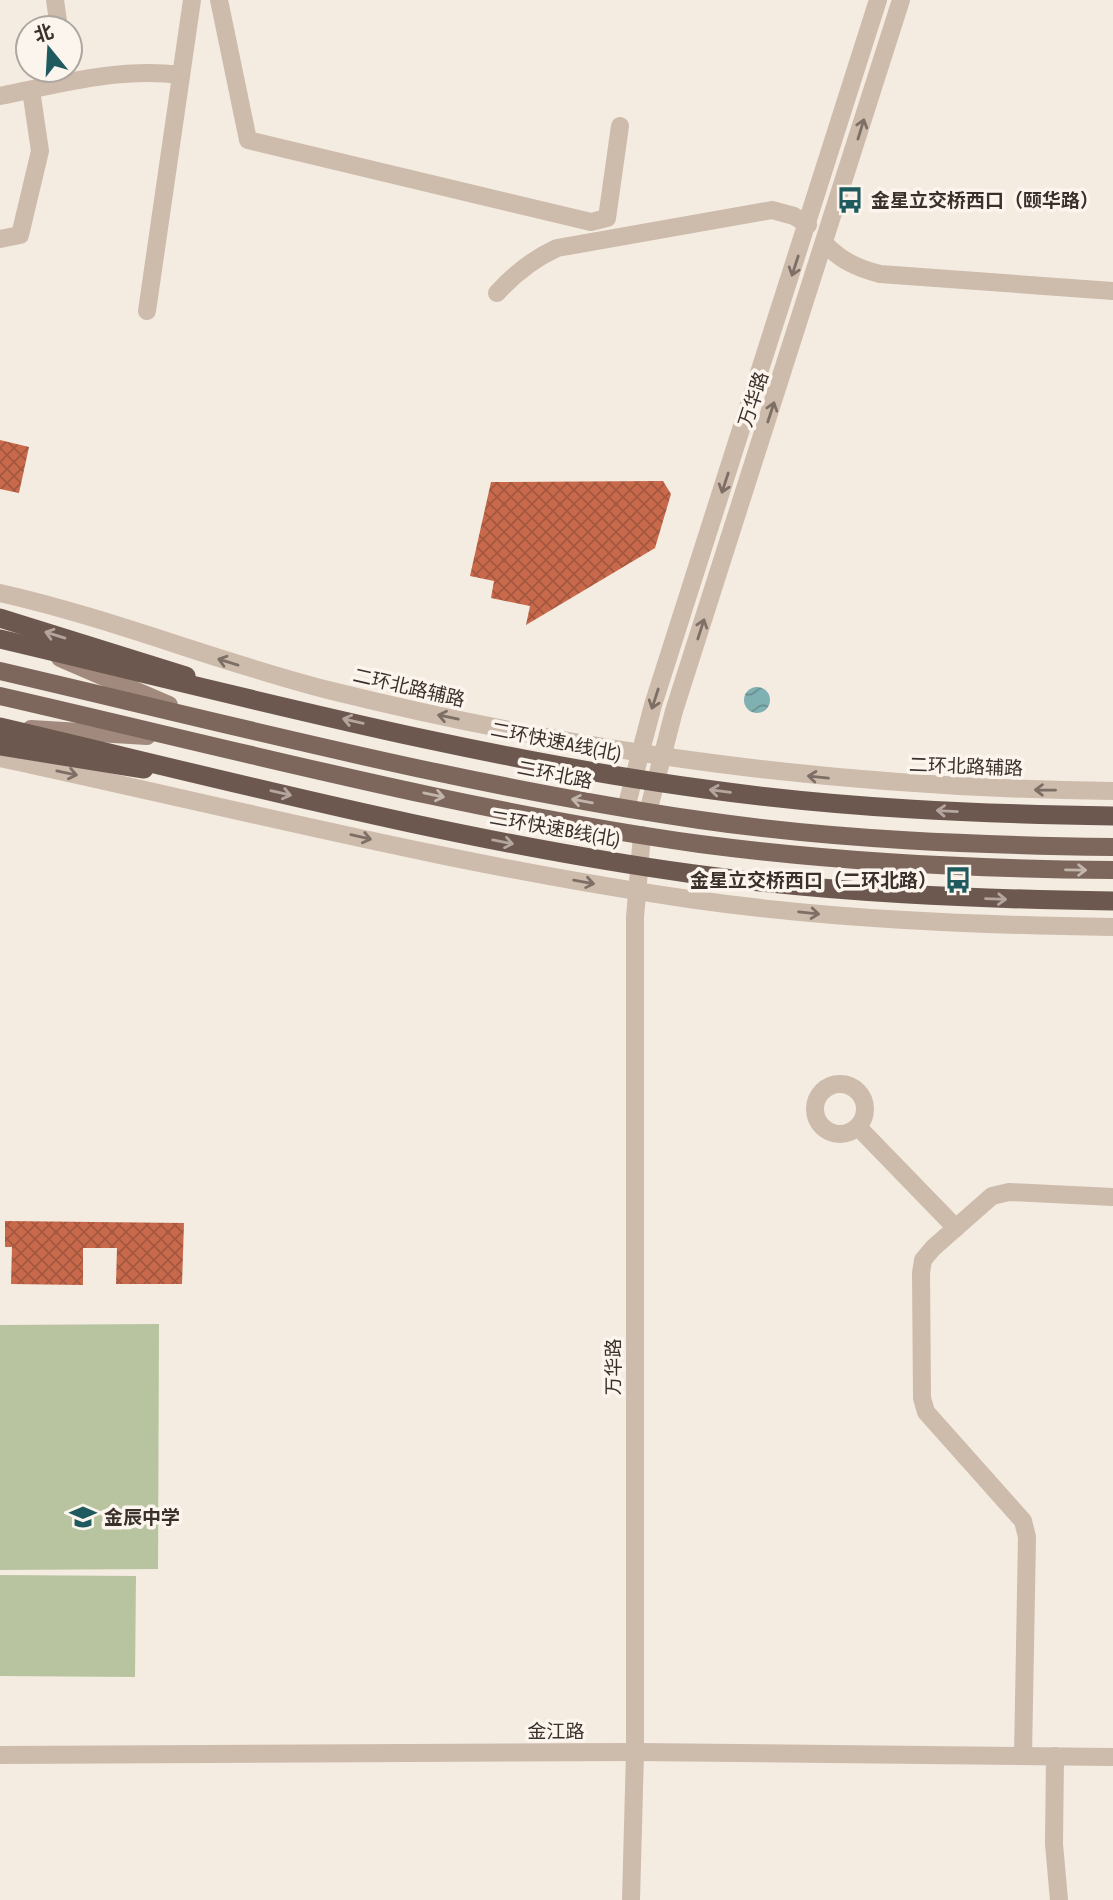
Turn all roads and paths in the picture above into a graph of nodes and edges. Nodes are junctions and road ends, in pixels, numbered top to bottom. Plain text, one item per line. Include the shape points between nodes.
1 (192, 0) edge
2 (219, 0) edge
3 (878, 0) edge
4 (901, 0) edge
5 (84, 75) edge
6 (181, 75) junction
7 (47, 84) edge
8 (32, 90) junction
9 (0, 96) edge
10 (620, 126) dead end
11 (808, 225) junction
12 (0, 239) edge
13 (825, 244) junction
14 (1113, 291) edge
15 (497, 293) dead end
16 (147, 311) dead end
17 (0, 593) edge
18 (0, 618) edge
19 (0, 628) edge
20 (0, 639) edge
21 (0, 671) edge
22 (0, 696) edge
23 (260, 700) junction
24 (0, 728) edge
25 (253, 730) junction
26 (0, 746) edge
27 (248, 753) junction
28 (638, 754) junction
29 (660, 757) junction
30 (0, 758) edge
31 (240, 783) junction
32 (1113, 791) edge
33 (626, 808) junction
34 (648, 812) junction
35 (1113, 816) edge
36 (642, 835) junction
37 (1113, 847) edge
38 (1113, 870) edge
39 (636, 891) junction
40 (1113, 901) edge
41 (1113, 926) edge
42 (858, 1127) dead end
43 (1113, 1197) edge
44 (956, 1228) junction
45 (635, 1752) junction
46 (0, 1755) edge
47 (1023, 1756) junction
48 (1055, 1756) junction
49 (1113, 1757) edge
50 (631, 1900) edge
51 (1059, 1900) edge

1 - 6 street
2 - 10 street via 248,140 591,222 607,218
3 - 11 street, 万华路
13 -> 4 street, 万华路
5 - 6 street
6 - 16 street
7 - 8 street
8 - 9 street
8 - 12 street via 40,151 20,235
11 - 13 street
11 - 15 street via 772,211 557,248 536,258
11 -> 28 street, 万华路
13 - 14 street via 840,259 880,274
29 -> 13 street, 万华路
28 -> 17 street, 二环北路辅路 via 314,686
23 -> 18 highway, bridge
19 - 25 main road via 144,695
20 - 23 highway, 二环快速A线(北), bridge
21 - 25 main road, 二环北路
22 - 27 main road
35 -> 23 highway, 二环快速A线(北), bridge via 884,808 705,789 507,755
24 - 27 main road via 132,734
24 - 31 highway, 二环快速B线(北), bridge
33 -> 25 main road, 二环北路
26 - 31 highway, bridge
27 -> 36 main road via 483,806
28 - 29 street, 二环北路辅路
28 - 33 street, 万华路
32 -> 29 street, 二环北路辅路 via 886,783
29 - 34 street, 万华路
30 -> 39 street via 407,847
31 -> 40 highway, 二环快速B线(北), bridge via 489,839 693,874 878,893
33 - 34 main road, 二环北路
34 - 37 main road, 二环北路 via 858,837
36 -> 38 main road via 844,860
36 - 39 street, 万华路
39 -> 41 street via 876,918
39 - 45 street, 万华路
42 - 44 street
43 - 44 street via 1009,1192 992,1196
44 - 47 street via 923,1259 922,1398 926,1412 1023,1521
45 - 46 street, 金江路
45 - 47 street, 金江路
45 - 50 street, 万华路
47 - 48 street, 金江路
48 - 49 street, 金江路
48 - 51 street

